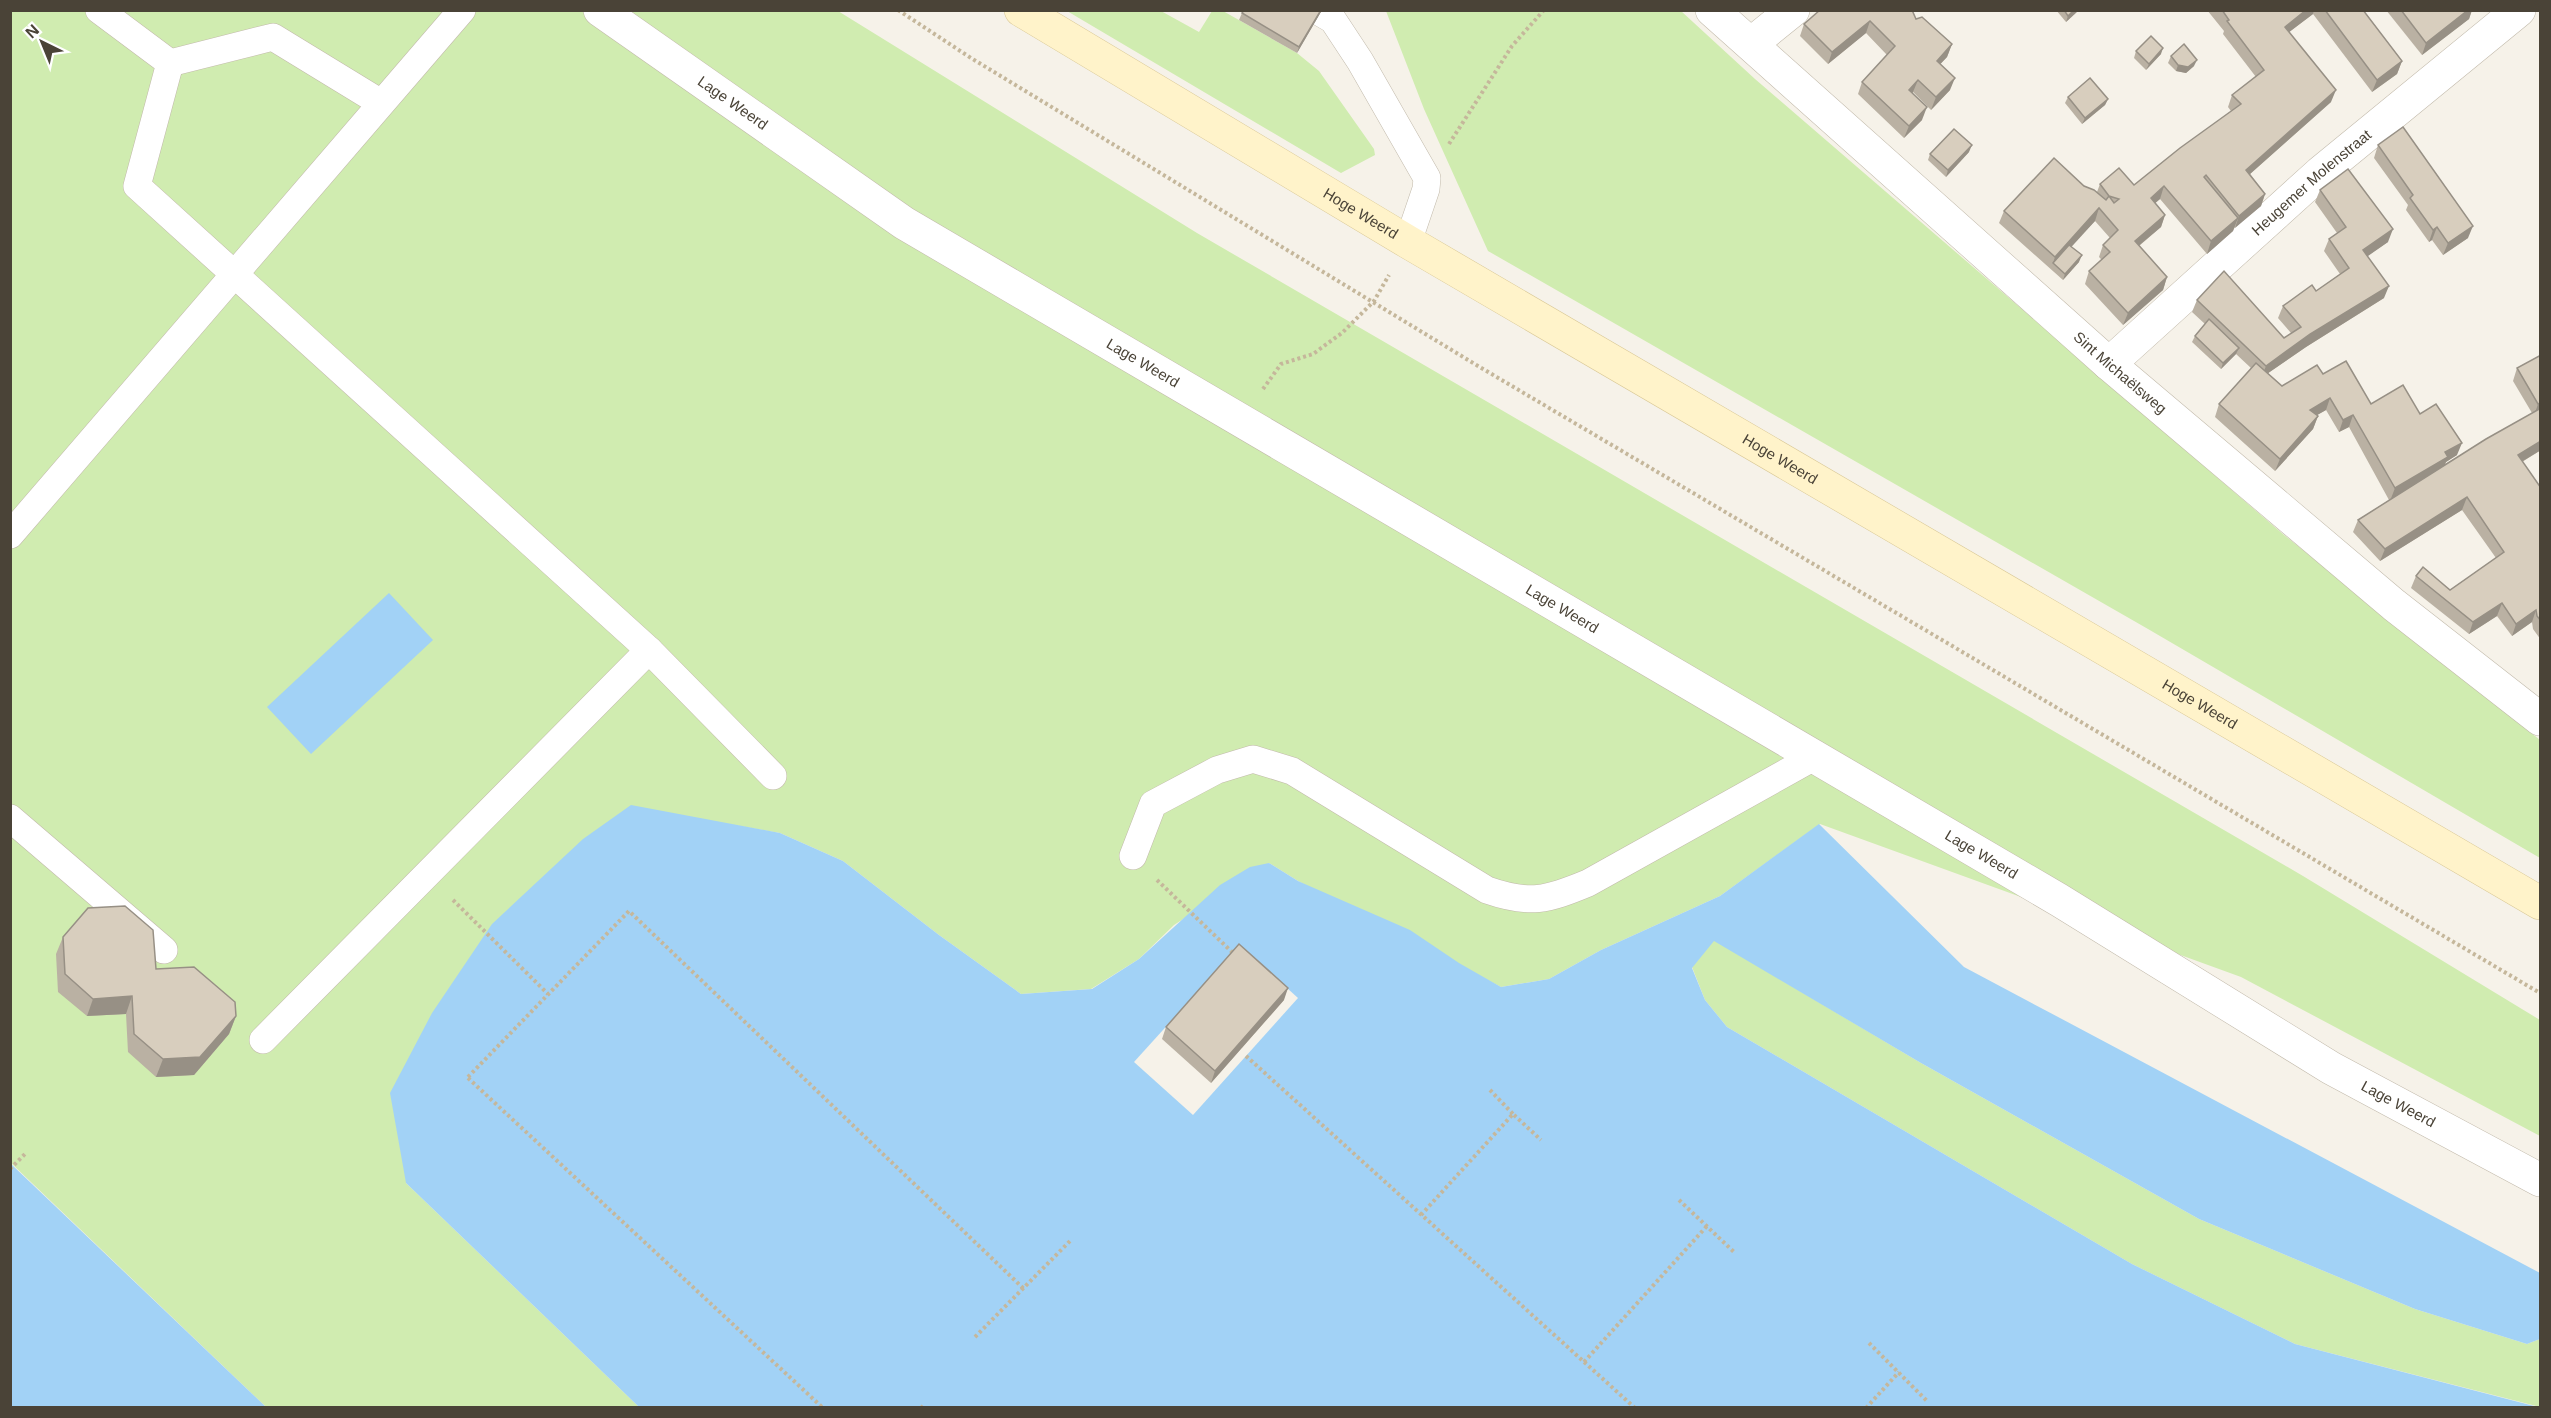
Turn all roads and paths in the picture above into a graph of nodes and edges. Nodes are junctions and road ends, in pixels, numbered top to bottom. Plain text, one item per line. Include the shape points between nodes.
1 (99, 10) edge
2 (462, 10) edge
3 (600, 10) edge
4 (898, 10) edge
5 (1021, 10) edge
6 (1544, 10) edge
7 (1712, 10) edge
8 (1793, 10) edge
9 (2519, 10) edge
10 (1321, 13) edge
11 (1751, 44) junction
12 (170, 63) junction
13 (381, 103) junction
14 (1427, 178) junction
15 (1407, 242) junction
16 (234, 275) junction
17 (1374, 301) junction
18 (2109, 364) junction
19 (1266, 384) dead end
20 (10, 535) edge
21 (649, 650) junction
22 (2541, 719) edge
23 (1814, 757) junction
24 (772, 776) dead end
25 (10, 818) edge
26 (1133, 856) joint
27 (427, 874) junction
28 (2541, 903) edge
29 (164, 950) dead end
30 (1233, 953) edge
31 (2541, 993) edge
32 (548, 994) junction
33 (262, 1040) dead end
34 (1246, 1056) edge
35 (1490, 1090) dead end
36 (1513, 1114) junction
37 (1540, 1140) dead end
38 (26, 1153) dead end
39 (10, 1169) edge
40 (2541, 1180) edge
41 (1679, 1200) dead end
42 (1421, 1215) junction
43 (1707, 1226) junction
44 (1071, 1240) dead end
45 (1734, 1252) dead end
46 (1023, 1288) dead end
47 (975, 1337) dead end
48 (1869, 1343) dead end
49 (1584, 1362) junction
50 (1899, 1372) dead end
51 (1928, 1402) dead end
52 (823, 1407) edge
53 (1635, 1407) edge
54 (1866, 1407) edge

1 - 12 lane
2 - 13 lane
3 - 23 street, Lage Weerd via 904,223
4 - 17 path
5 - 15 main road, Hoge Weerd
6 - 14 path via 1512,46
7 - 11 street, Sint Michaëlsweg
8 - 11 street
9 - 18 street, Heugemer Molenstraat via 2320,173
10 - 14 lane via 1333,20
11 - 18 street, Sint Michaëlsweg
12 - 13 lane via 273,37
12 - 16 lane via 137,186
13 - 16 lane
14 - 15 lane
15 - 17 path
15 - 28 main road, Hoge Weerd
16 - 20 lane
16 - 21 lane
17 - 19 path via 1342,333 1313,354 1281,364
17 - 31 path
18 - 22 street, Sint Michaëlsweg via 2394,605
21 - 24 lane
21 - 27 lane
23 - 26 lane via 1588,883 1552,898 1512,899 1487,890 1292,771 1253,759 1218,770 1153,804
23 - 40 street, Lage Weerd via 2059,900 2331,1068
25 - 29 lane
26 - 30 path
27 - 32 path
27 - 33 lane
32 - 46 path via 629,911
32 - 52 path via 468,1078
34 - 42 path
35 - 36 path
36 - 37 path
36 - 42 path
38 - 39 path
41 - 43 path
42 - 49 path
43 - 45 path
43 - 49 path
44 - 47 path
48 - 51 path
49 - 53 path
50 - 54 path

